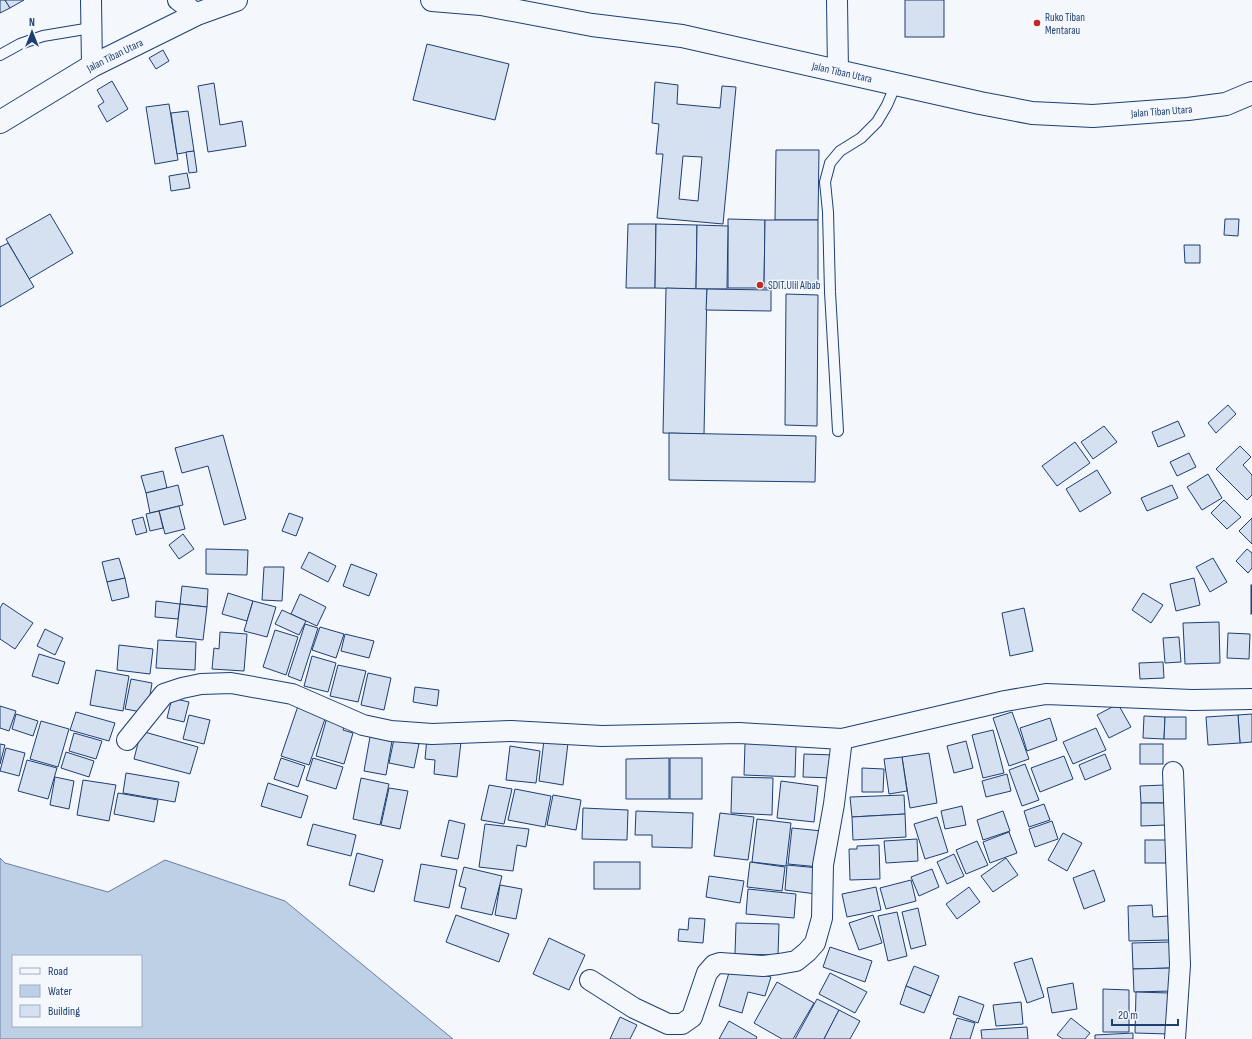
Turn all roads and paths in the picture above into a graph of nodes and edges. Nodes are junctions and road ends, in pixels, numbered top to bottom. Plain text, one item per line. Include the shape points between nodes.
1 (91, 0) edge
2 (178, 0) edge
3 (236, 0) edge
4 (432, 0) edge
5 (837, 0) edge
6 (480, 2) edge
7 (197, 14) junction
8 (91, 28) junction
9 (0, 55) edge
10 (92, 66) junction
11 (838, 71) junction
12 (896, 84) junction
13 (1252, 94) edge
14 (0, 122) edge
15 (838, 431) dead end
16 (1252, 699) edge
17 (842, 739) junction
18 (127, 740) dead end
19 (1173, 772) dead end
20 (590, 980) dead end
21 (1175, 1039) edge

1 - 8 street
2 - 7 street
3 - 7 street, Jalan Tiban Utara
4 - 6 street, Jalan Tiban Utara
5 - 11 street
6 - 11 street, Jalan Tiban Utara via 592,25 682,36
7 - 10 street, Jalan Tiban Utara
8 - 9 lane via 43,36
8 - 10 street
10 - 14 street, Jalan Tiban Utara
11 - 12 street, Jalan Tiban Utara
12 - 13 street, Jalan Tiban Utara via 1032,113 1093,116 1226,104
12 - 15 lane via 877,122 861,138 840,151 830,163 825,182
16 - 17 street via 1192,700 1046,694
17 - 18 street via 739,733 602,736 511,731 432,734 391,731 363,725 292,694 231,683 201,684 164,694
17 - 20 street via 823,865 822,918 815,942 807,952 796,961 780,964 714,965 707,973 692,1017 682,1024 668,1024 634,1008
19 - 21 street via 1180,965

